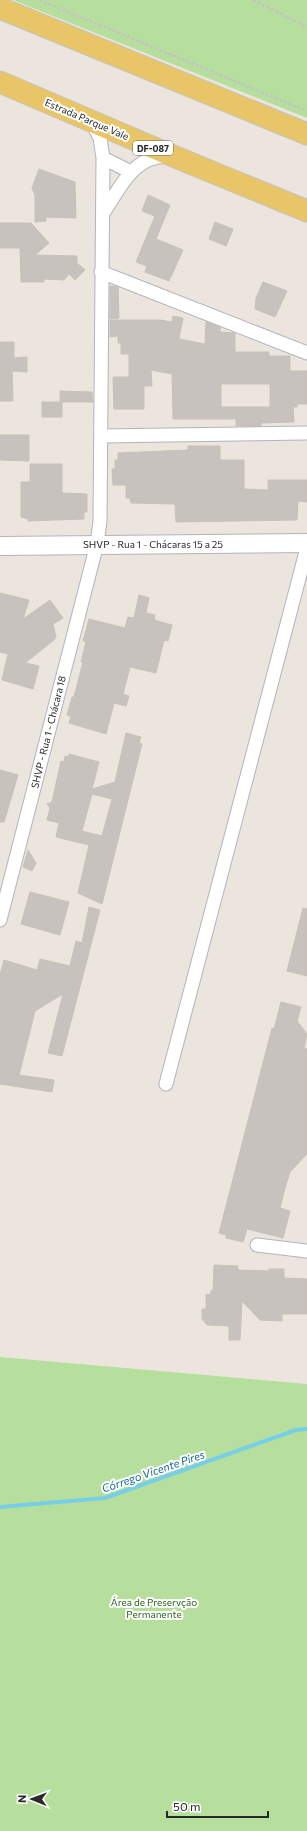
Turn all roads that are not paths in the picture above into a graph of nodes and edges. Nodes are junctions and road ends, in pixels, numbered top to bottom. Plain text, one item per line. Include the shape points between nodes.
1 (0, 8) edge
2 (0, 82) edge
3 (91, 120) junction
4 (307, 134) edge
5 (173, 156) junction
6 (103, 158) junction
7 (131, 172) junction
8 (307, 211) edge
9 (103, 212) junction
10 (101, 272) junction
11 (307, 352) edge
12 (307, 433) edge
13 (101, 436) junction
14 (307, 543) edge
15 (97, 544) junction
16 (0, 546) edge
17 (307, 548) edge
18 (0, 920) edge
19 (166, 1084) dead end
20 (257, 1245) dead end
21 (307, 1250) edge

1 - 4 main road
2 - 3 main road, Estrada Parque Vale / DF-087
3 - 5 main road, Estrada Parque Vale / DF-087
3 - 6 street, SHVP - Rua 1 - Chácara 18 via 100,138
5 - 7 street via 147,159
5 - 8 main road, Estrada Parque Vale / DF-087
6 - 7 street
6 - 9 street, SHVP - Rua 1 - Chácara 18
7 - 9 street
9 - 10 street, SHVP - Rua 1 - Chácara 18
10 - 11 street
10 - 13 street, SHVP - Rua 1 - Chácara 18
12 - 13 street
13 - 15 street, SHVP - Rua 1 - Chácara 18 via 100,521
14 - 15 street, SHVP - Rua 1 - Chácaras 15 a 25
15 - 16 street, SHVP - Rua 1 - Chácaras 15 a 25
15 - 18 street, SHVP - Rua 1 - Chácara 18
17 - 19 street
20 - 21 street

